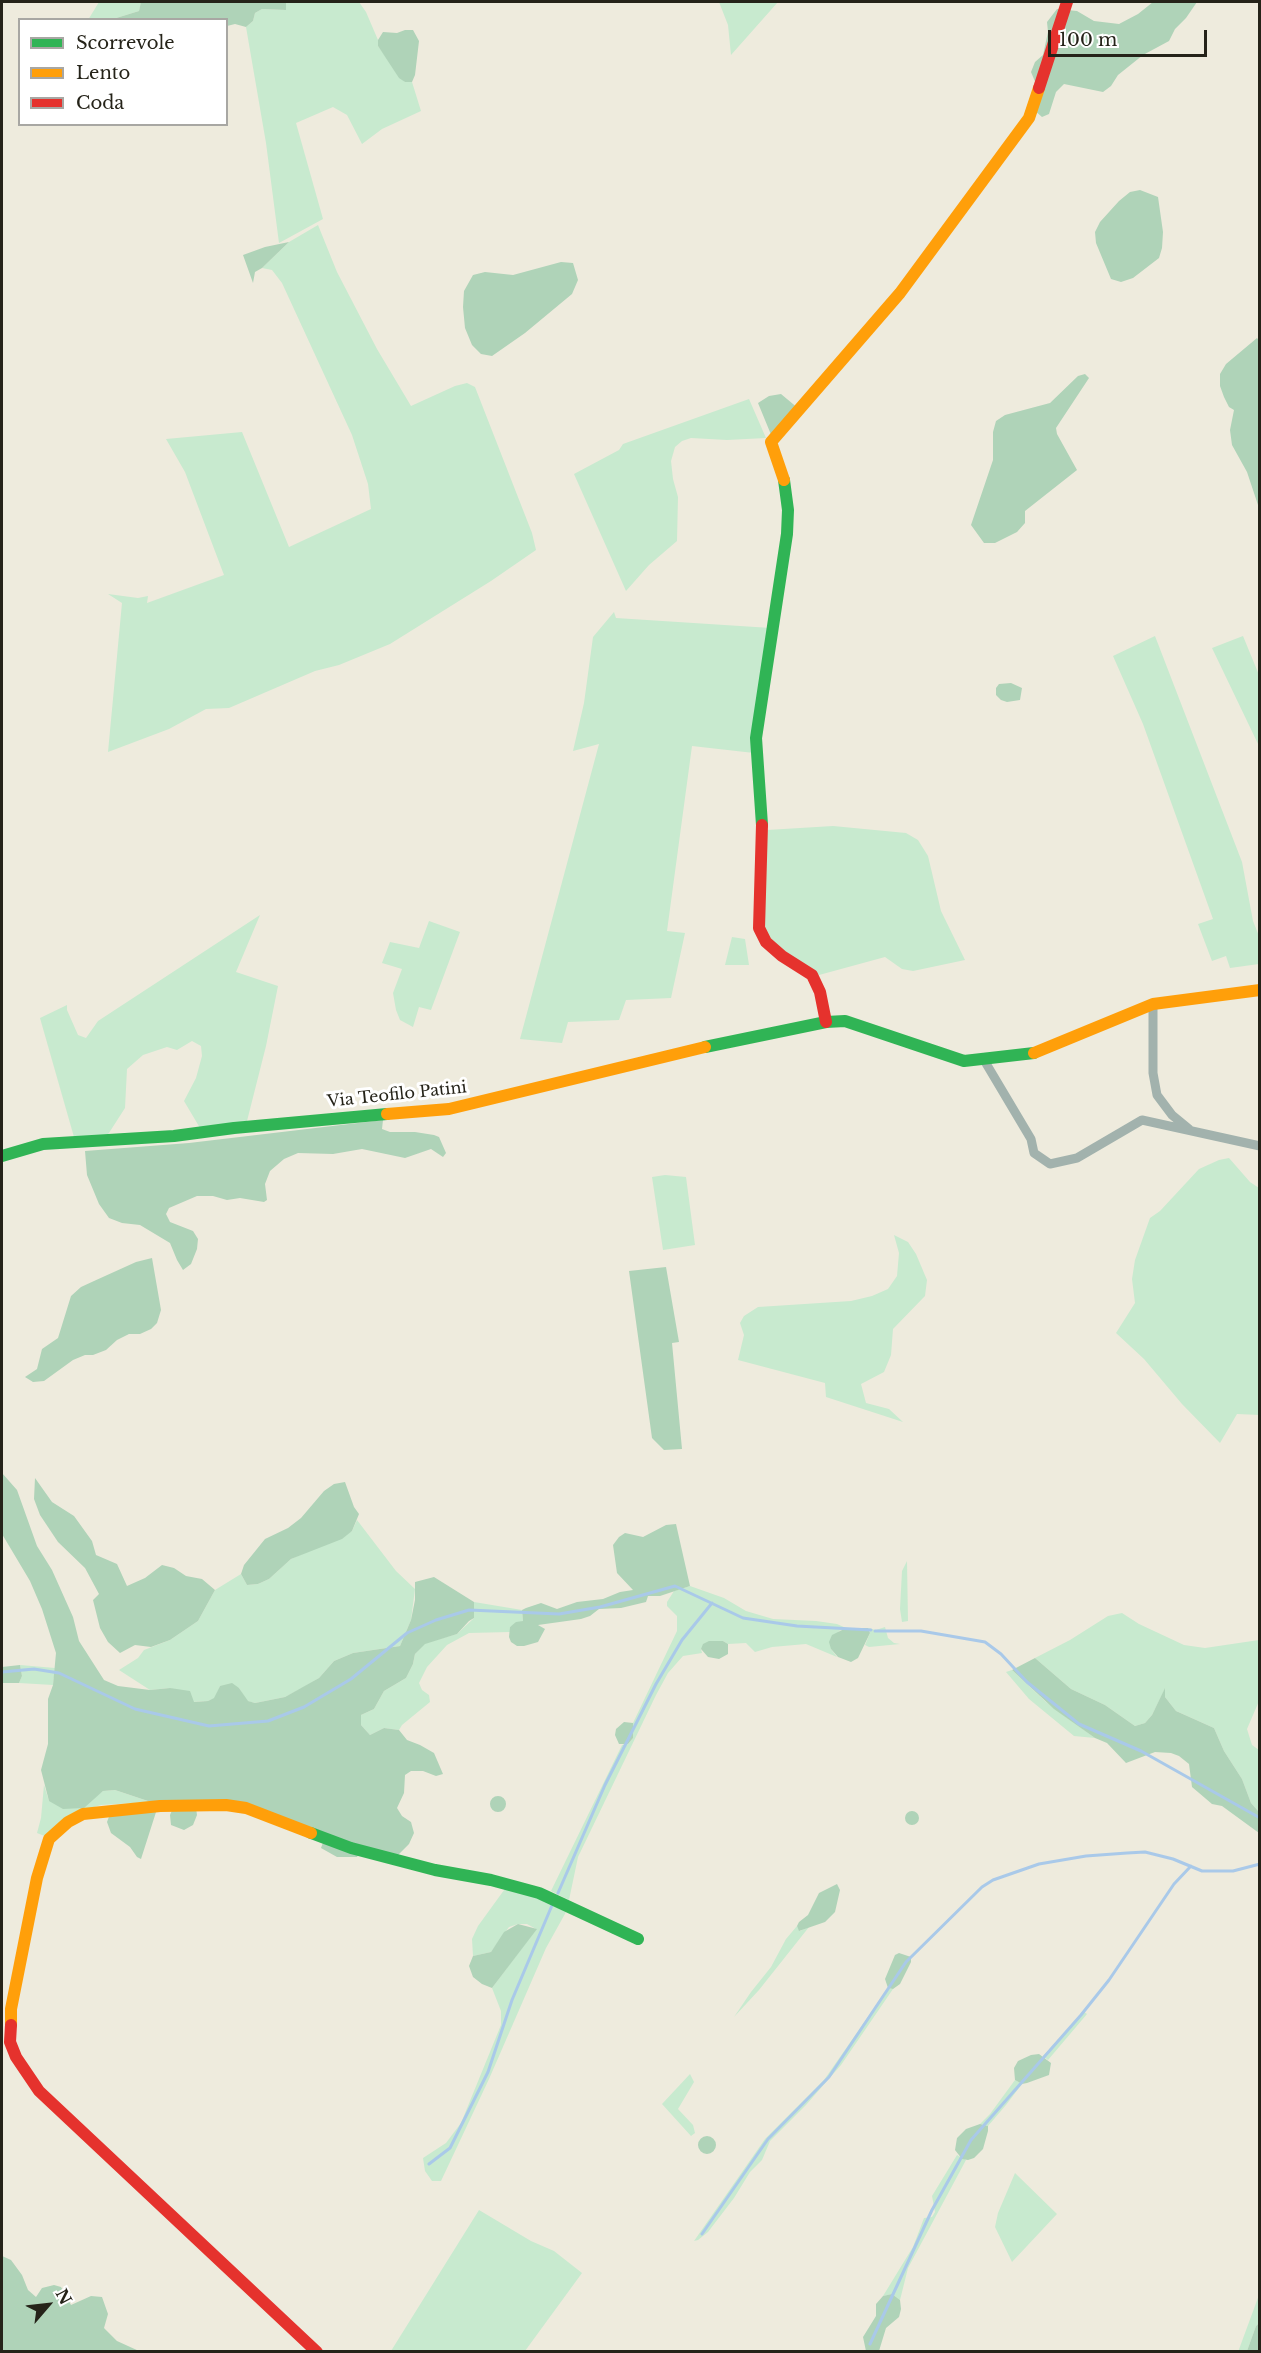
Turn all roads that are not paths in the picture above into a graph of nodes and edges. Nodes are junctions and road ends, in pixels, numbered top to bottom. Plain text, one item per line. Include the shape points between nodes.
1 (1067, 2) edge
2 (1260, 990) edge
3 (1153, 1004) junction
4 (826, 1022) junction
5 (984, 1060) junction
6 (1191, 1130) junction
7 (1260, 1146) edge
8 (2, 1156) edge
9 (638, 1939) dead end
10 (317, 2352) edge

1 - 4 street via 1029,118 900,293 771,442 785,484 788,510 756,738 762,822 759,928 766,942 812,975
2 - 3 street
3 - 5 street via 1032,1054
3 - 6 street via 1157,1095 1172,1115
4 - 5 street, Via Teofilo Patini via 846,1021 964,1061
4 - 8 street, Via Teofilo Patini via 737,1039 449,1109 174,1136 43,1144
5 - 6 street via 1030,1139 1034,1154 1050,1164 1077,1158 1142,1120
6 - 7 street
9 - 10 street via 539,1893 351,1848 246,1808 160,1806 83,1814 49,1839 37,1878 11,2009 10,2042 16,2057 39,2091

